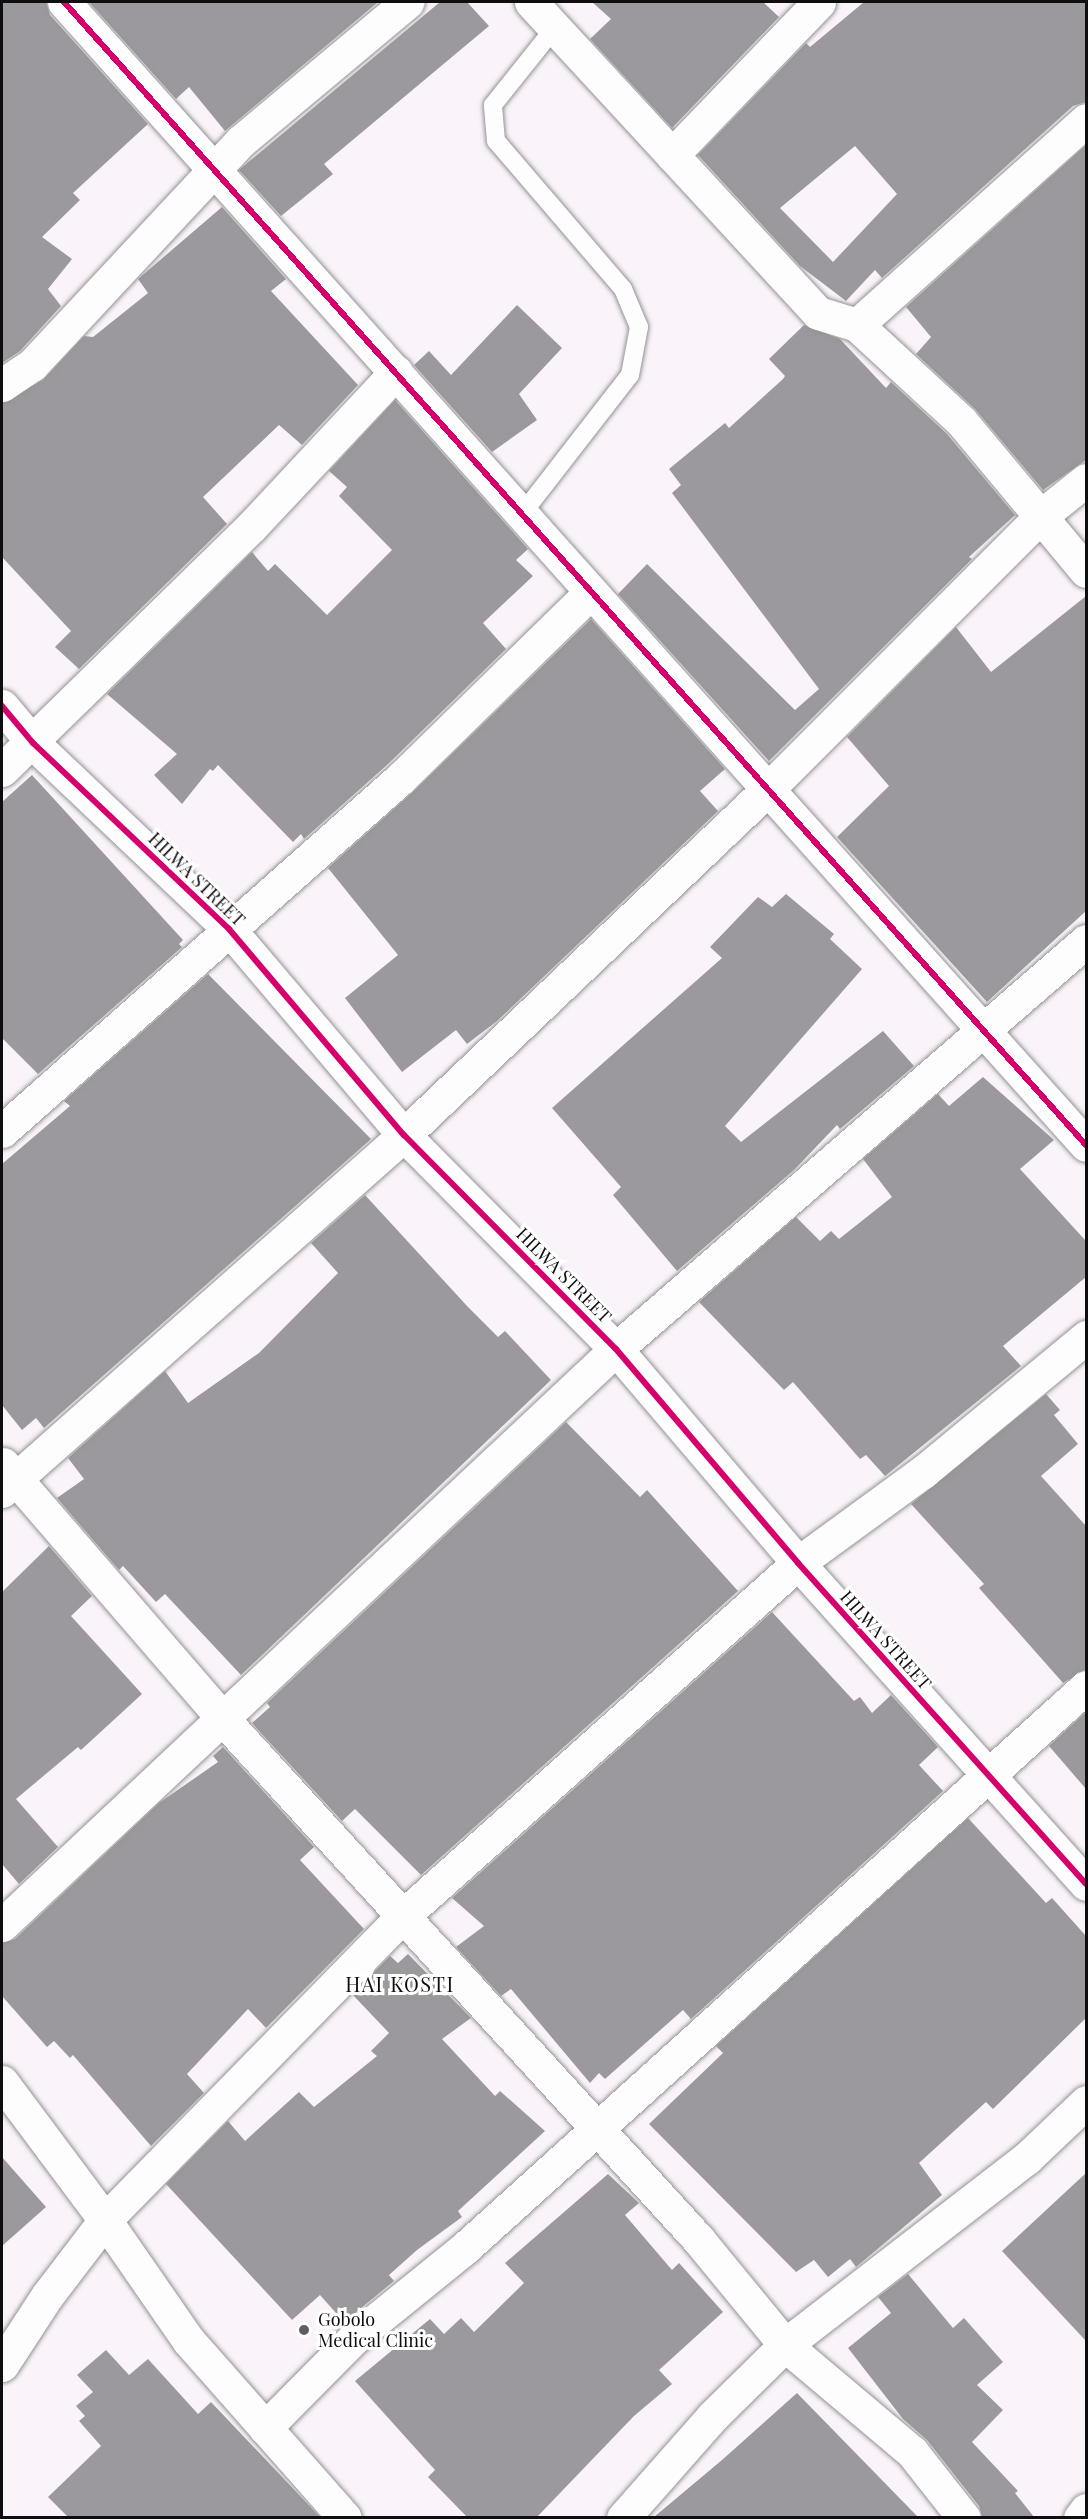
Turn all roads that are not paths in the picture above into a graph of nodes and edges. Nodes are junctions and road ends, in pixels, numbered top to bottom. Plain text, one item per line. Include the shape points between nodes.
1 (64, 2) edge
2 (407, 2) edge
3 (531, 2) edge
4 (819, 2) edge
5 (556, 26) junction
6 (1086, 120) edge
7 (672, 155) junction
8 (216, 171) junction
9 (857, 325) junction
10 (396, 372) junction
11 (2, 384) edge
12 (1086, 480) edge
13 (522, 514) junction
14 (1042, 515) junction
15 (1086, 571) edge
16 (591, 592) junction
17 (2, 706) edge
18 (33, 742) junction
19 (2, 770) edge
20 (768, 789) junction
21 (229, 929) junction
22 (1086, 941) edge
23 (984, 1030) junction
24 (2, 1131) edge
25 (404, 1135) junction
26 (1086, 1145) edge
27 (1086, 1337) edge
28 (616, 1349) junction
29 (7, 1477) edge
30 (798, 1563) junction
31 (1086, 1687) edge
32 (222, 1718) junction
33 (988, 1777) junction
34 (1086, 1884) edge
35 (404, 1915) junction
36 (2, 1925) edge
37 (2, 2082) edge
38 (1086, 2102) edge
39 (596, 2126) junction
40 (105, 2220) junction
41 (785, 2345) junction
42 (2, 2365) edge
43 (265, 2428) junction
44 (1086, 2510) edge
45 (345, 2517) edge
46 (623, 2517) edge
47 (964, 2517) edge
48 (1080, 2517) edge

1 - 8 street
2 - 8 street via 241,141
3 - 5 street
4 - 7 street
5 - 7 street
5 - 13 lane via 494,105 496,141 623,289 639,327 630,375
6 - 9 street
7 - 9 street via 818,313
8 - 10 street
8 - 11 street via 32,365
9 - 14 street via 961,421
10 - 13 street
10 - 18 street via 252,526
12 - 14 street
13 - 16 street
14 - 15 street
14 - 20 street
16 - 20 street
16 - 21 street via 401,777
17 - 18 street, HILWA STREET
18 - 19 street
18 - 21 street, HILWA STREET
20 - 23 street
20 - 25 street
21 - 24 street
21 - 25 street, HILWA STREET
22 - 23 street
23 - 26 street
23 - 28 street
25 - 28 street, HILWA STREET
25 - 29 street
27 - 30 street via 923,1472
28 - 30 street, HILWA STREET
28 - 32 street
29 - 32 street
30 - 33 street, HILWA STREET
30 - 35 street
31 - 33 street
32 - 35 street
32 - 36 street
33 - 34 street, HILWA STREET
33 - 39 street
35 - 39 street
35 - 40 street
37 - 40 street
38 - 41 street via 1027,2158
39 - 41 street via 698,2239
39 - 43 street via 466,2247 356,2337
40 - 42 street via 47,2296
40 - 43 street via 188,2340
41 - 46 street via 712,2417
41 - 47 street via 912,2452
43 - 45 street
44 - 48 street

